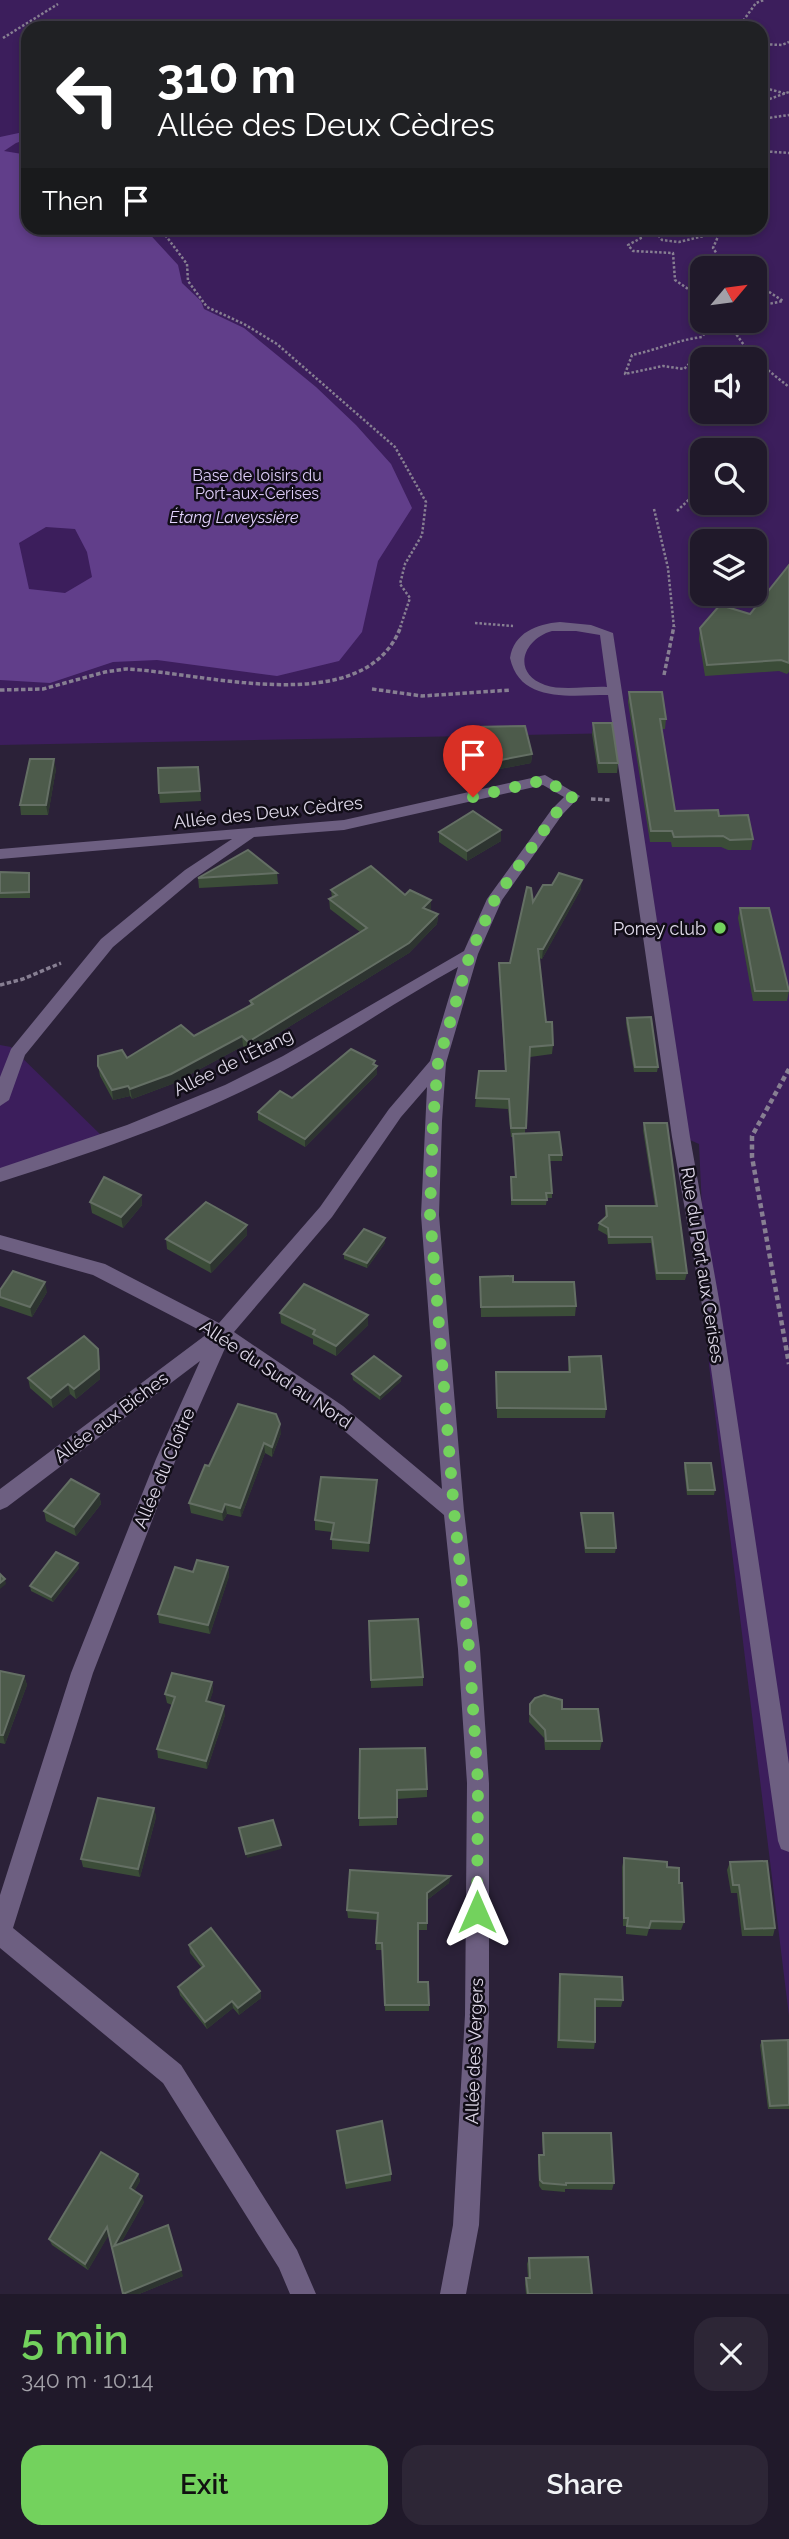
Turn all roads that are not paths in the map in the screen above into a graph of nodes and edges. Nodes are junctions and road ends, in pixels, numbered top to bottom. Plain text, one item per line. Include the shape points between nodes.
1 (615, 691) junction
2 (573, 796) joint
3 (250, 834) junction
4 (0, 854) edge
5 (470, 954) junction
6 (438, 1063) junction
7 (0, 1100) edge
8 (0, 1175) edge
9 (0, 1241) edge
10 (222, 1333) junction
11 (0, 1501) edge
12 (454, 1511) junction
13 (789, 1841) edge
14 (0, 1932) edge
15 (303, 2294) edge
16 (453, 2294) edge

1 - 1 street, Rue du Port aux Cerises via 538,688 519,672 516,657 521,643 545,628 606,633
1 - 13 street, Rue du Port aux Cerises
2 - 3 street, Allée des Deux Cèdres via 545,780 344,825
2 - 5 street, Allée des Vergers via 495,899
3 - 4 street, Allée des Deux Cèdres
3 - 7 street via 190,874 107,943 17,1054
5 - 6 street, Allée des Vergers
5 - 8 street, Allée de l'Étang via 263,1074 107,1141
6 - 10 street, Allée du Cloître via 395,1113 326,1212
6 - 12 street, Allée des Vergers via 430,1214
9 - 10 street, Allée du Sud au Nord via 98,1269
10 - 11 street, Allée aux Biches
10 - 12 street, Allée du Sud au Nord via 336,1412
10 - 14 street, Allée du Cloître via 82,1673
12 - 16 street, Allée des Vergers via 478,1783 477,2015 466,2225
14 - 15 street via 172,2074 288,2259

